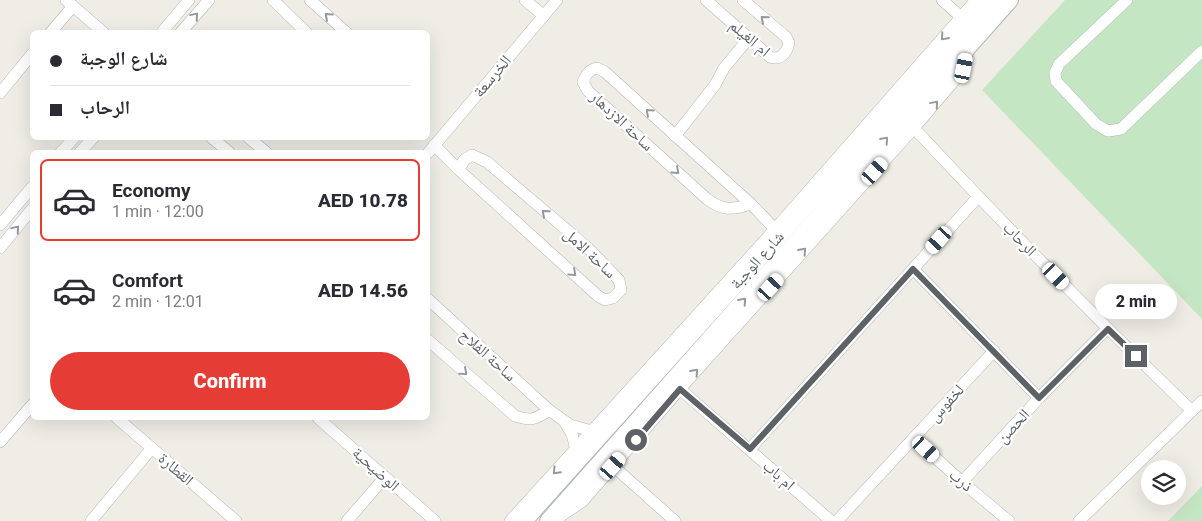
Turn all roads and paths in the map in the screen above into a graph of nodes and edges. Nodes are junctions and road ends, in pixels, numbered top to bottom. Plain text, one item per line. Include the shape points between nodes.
1 (189, 0) edge
2 (209, 0) edge
3 (273, 0) edge
4 (310, 0) edge
5 (525, 0) edge
6 (557, 0) edge
7 (706, 0) edge
8 (743, 0) edge
9 (942, 0) edge
10 (976, 0) edge
11 (991, 0) edge
12 (1010, 0) edge
13 (1127, 0) edge
14 (70, 3) edge
15 (544, 16) junction
16 (961, 17) junction
17 (52, 30) edge
18 (100, 30) edge
19 (164, 30) edge
20 (183, 30) edge
21 (304, 30) edge
22 (344, 30) edge
23 (749, 38) junction
24 (968, 47) junction
25 (1202, 51) edge
26 (30, 56) edge
27 (0, 93) edge
28 (914, 128) junction
29 (675, 136) junction
30 (72, 140) edge
31 (91, 140) edge
32 (214, 140) edge
33 (251, 140) edge
34 (431, 149) edge
35 (63, 150) edge
36 (82, 150) edge
37 (227, 150) edge
38 (264, 150) edge
39 (459, 170) junction
40 (30, 189) edge
41 (978, 196) junction
42 (751, 204) junction
43 (30, 212) edge
44 (0, 225) edge
45 (775, 229) junction
46 (0, 248) edge
47 (913, 269) junction
48 (430, 301) edge
49 (1108, 329) junction
50 (430, 342) edge
51 (994, 351) junction
52 (680, 389) junction
53 (1039, 398) junction
54 (1202, 401) edge
55 (30, 407) edge
56 (549, 410) junction
57 (1192, 410) junction
58 (118, 420) edge
59 (320, 420) edge
60 (564, 421) junction
61 (592, 431) junction
62 (914, 438) junction
63 (0, 442) edge
64 (152, 448) junction
65 (750, 449) junction
66 (576, 450) junction
67 (613, 466) junction
68 (385, 477) junction
69 (962, 482) junction
70 (91, 521) edge
71 (236, 521) edge
72 (347, 521) edge
73 (435, 521) edge
74 (510, 521) edge
75 (524, 521) edge
76 (548, 521) edge
77 (553, 521) edge
78 (675, 521) edge
79 (831, 521) edge
80 (837, 521) edge
81 (1009, 521) edge
82 (1080, 521) edge

1 - 19 street
20 -> 2 street
3 - 21 street
22 -> 4 street
5 - 15 street
6 - 15 street, الخرسعة
7 - 23 street, ام الغيلم
23 -> 8 street, ام الغيلم via 774,59 788,49 786,37
9 - 16 street
10 - 16 street, شارع الوجبة
11 - 75 street, شارع الوجبة
12 - 24 street, شارع الوجبة
13 - 25 street via 1059,64 1054,73 1056,81 1096,124 1108,131 1121,129
14 - 17 street
14 - 18 street
15 - 34 street, الخرسعة
16 -> 45 street, شارع الوجبة
23 - 29 street
28 -> 24 street, شارع الوجبة via 964,68
76 -> 24 street, شارع الوجبة
26 - 27 street
28 - 41 street, الرحاب
52 -> 28 street, شارع الوجبة
29 - 42 street, ساحة الازدهار
29 -> 42 street, ساحة الازدهار via 605,72 597,68 586,74 583,82 588,92 707,199 719,208
30 - 35 street
31 - 36 street
32 - 37 street
33 - 38 street
34 - 39 street, ساحة الامل
39 -> 39 street, ساحة الامل via 598,296 604,300 613,298 621,290 619,280 588,248 487,162 472,155 464,160
40 - 44 street
41 - 47 street
41 - 49 street, الرحاب
42 - 45 street, ساحة الازدهار
46 -> 43 street
45 - 61 street, شارع الوجبة
47 - 51 street
47 - 65 street
48 - 56 street, ساحة الفلاح
49 - 53 street, الحصن
49 - 57 street, الرحاب
50 -> 56 street, ساحة الفلاح via 515,416 536,419
51 - 53 street
51 - 62 street, لخفوس
52 - 65 street, ام باب
52 - 67 street, شارع الوجبة
53 - 69 street, الحصن
54 - 57 street
55 - 63 street
56 - 60 street, ساحة الفلاح
57 - 82 street
58 - 64 street, القطارة
59 - 68 street, الوضيحية
60 - 61 street, ساحة الفلاح
60 - 66 street, ساحة الفلاح
61 - 66 street, شارع الوجبة
62 - 69 street, ذرب
62 - 80 street, لخفوس
64 - 70 street
64 - 71 street, القطارة
65 - 79 street, ام باب
66 -> 74 street, شارع الوجبة
67 - 77 street, شارع الوجبة via 583,501
67 - 78 street
68 - 72 street
68 - 73 street, الوضيحية
69 - 81 street, ذرب

